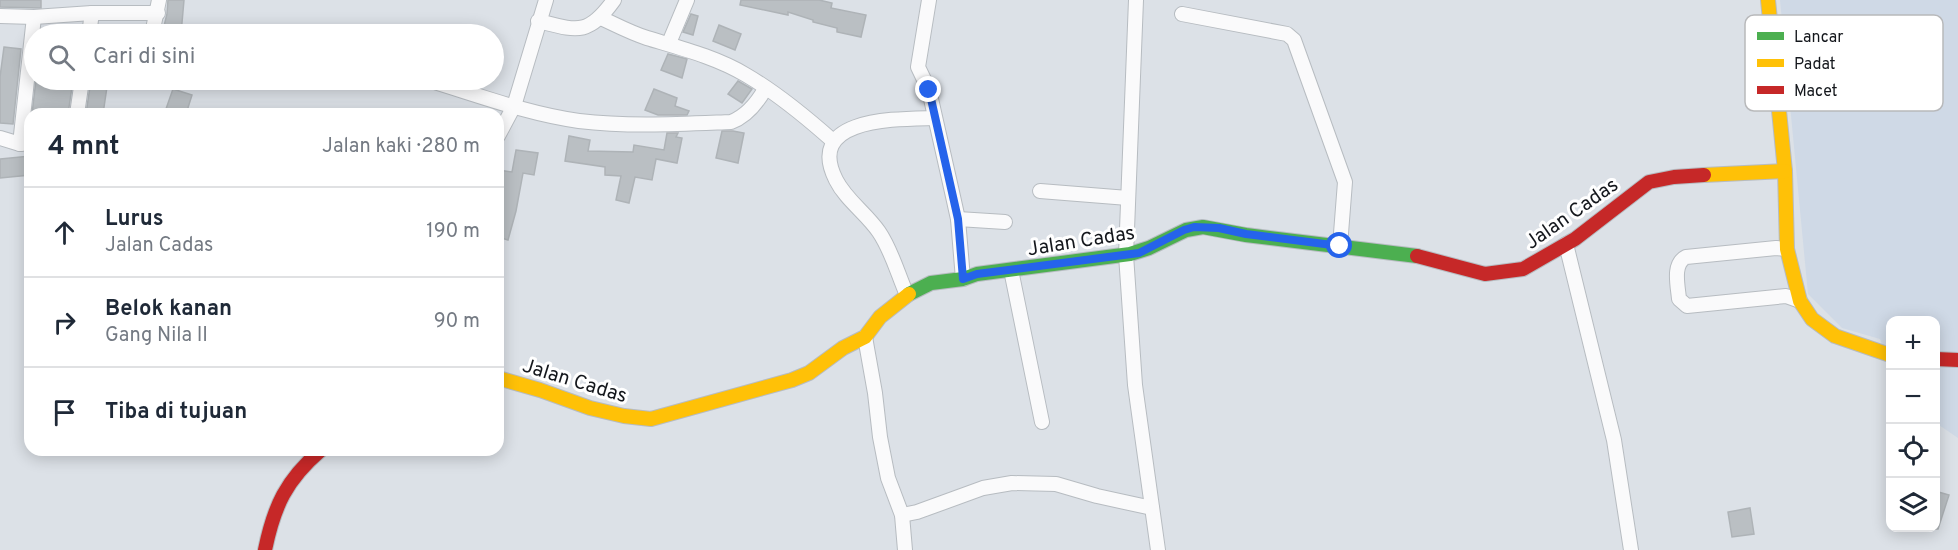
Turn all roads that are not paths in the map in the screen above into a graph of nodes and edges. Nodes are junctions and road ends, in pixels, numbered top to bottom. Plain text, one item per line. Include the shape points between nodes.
1 (546, 0) edge
2 (614, 0) edge
3 (687, 0) edge
4 (929, 0) edge
5 (1135, 0) edge
6 (1768, 0) edge
7 (159, 6) edge
8 (92, 13) junction
9 (1182, 15) dead end
10 (1769, 15) edge
11 (0, 16) edge
12 (34, 17) junction
13 (601, 18) junction
14 (538, 21) junction
15 (34, 24) edge
16 (93, 24) edge
17 (154, 24) edge
18 (669, 43) junction
19 (765, 89) junction
20 (29, 90) edge
21 (81, 90) edge
22 (461, 90) edge
23 (514, 106) junction
24 (28, 108) edge
25 (78, 108) edge
26 (1779, 111) edge
27 (934, 118) junction
28 (504, 125) edge
29 (0, 138) edge
30 (833, 141) junction
31 (24, 144) edge
32 (1785, 171) junction
33 (1040, 191) dead end
34 (1128, 198) junction
35 (958, 219) junction
36 (1005, 222) dead end
37 (1566, 244) junction
38 (1340, 246) junction
39 (1787, 249) junction
40 (1126, 255) junction
41 (1011, 270) junction
42 (963, 279) junction
43 (907, 295) junction
44 (1800, 301) junction
45 (865, 337) junction
46 (1886, 355) edge
47 (1940, 359) edge
48 (1958, 360) edge
49 (504, 380) edge
50 (1042, 422) dead end
51 (315, 456) edge
52 (1152, 508) junction
53 (902, 515) junction
54 (265, 550) edge
55 (905, 550) edge
56 (1158, 550) edge
57 (1631, 550) edge

1 - 14 street
2 - 13 street
3 - 18 street
4 - 27 street via 918,67 929,90
5 - 34 street
6 - 10 street
7 - 8 street
7 - 17 street
8 - 12 street
8 - 16 street
9 - 38 street via 1287,34 1294,40 1345,182
11 - 12 street
12 - 15 street
13 - 14 street via 579,29
13 - 18 street via 630,32
14 - 23 street
18 - 19 street via 747,75
19 - 23 street via 742,118 731,122 677,125 581,121
19 - 30 street
20 - 24 street
21 - 25 street
22 - 23 street
23 - 28 street
26 - 32 street
27 - 30 street via 893,119 853,127
27 - 35 street
29 - 31 street
30 - 43 street via 830,159 835,179 881,235
32 - 37 street, Jalan Cadas via 1695,175 1649,182
32 - 39 street
33 - 34 street
34 - 40 street
35 - 36 street
35 - 42 street
37 - 38 street, Jalan Cadas via 1523,269 1485,274 1421,257
37 - 57 street via 1614,440
38 - 40 street, Jalan Cadas via 1204,227 1184,230 1151,248
39 - 44 street
39 - 44 street via 1686,257 1677,266 1678,299 1687,306 1786,296
40 - 41 street, Jalan Cadas
40 - 52 street via 1135,385
41 - 42 street, Jalan Cadas
41 - 50 street
42 - 43 street, Jalan Cadas via 931,283
43 - 45 street, Jalan Cadas via 880,317
44 - 46 street via 1812,319 1835,336
45 - 49 street, Jalan Cadas via 792,380 651,419 590,408
45 - 53 street via 888,478
47 - 48 street
51 - 54 street via 289,481 276,504
52 - 53 street via 1056,484 1012,483 983,488
52 - 56 street
53 - 55 street

